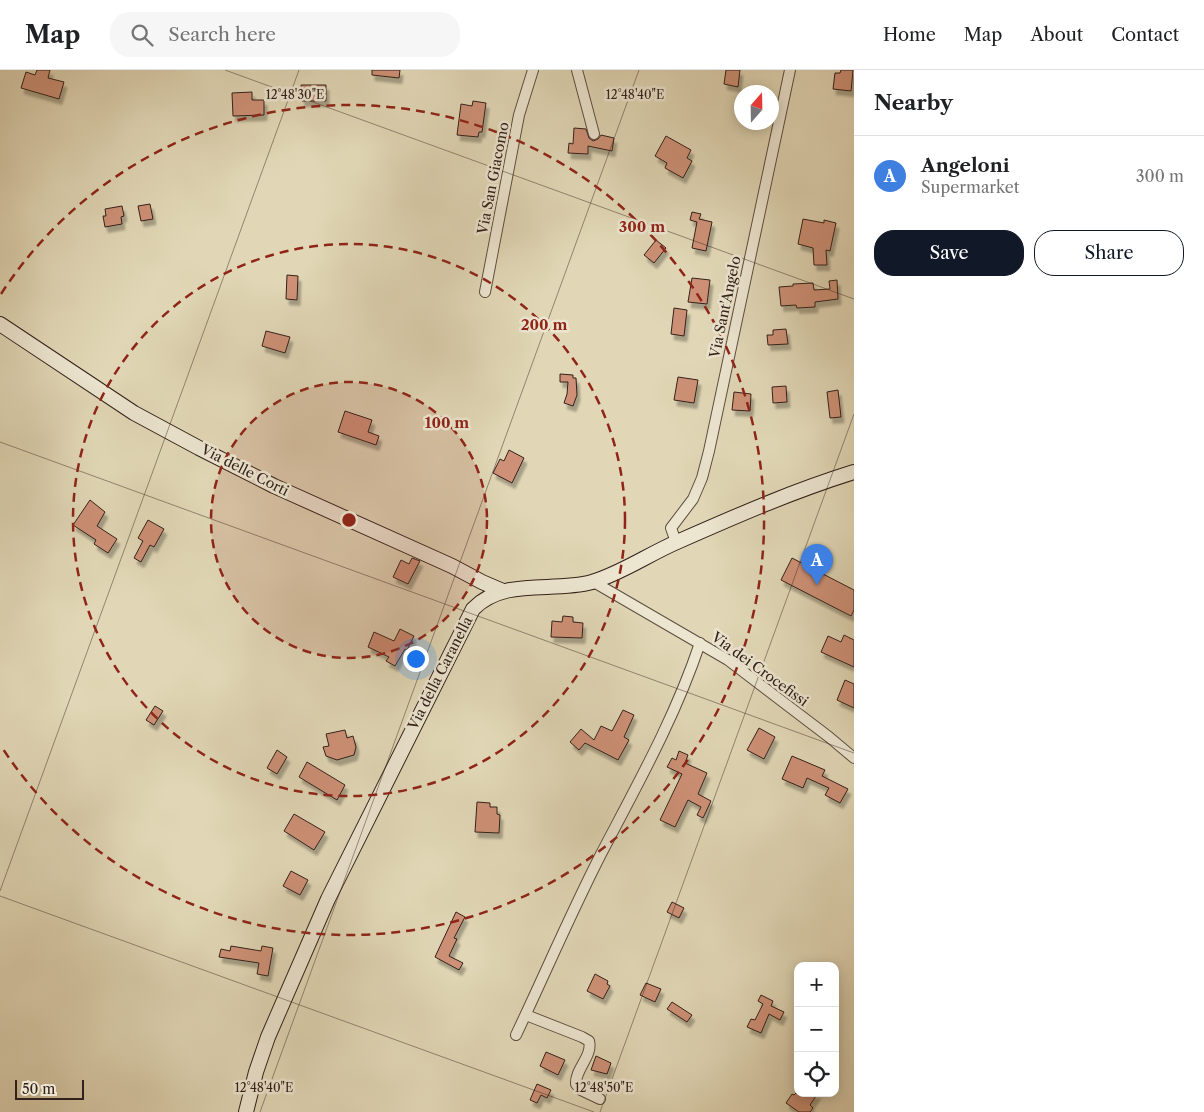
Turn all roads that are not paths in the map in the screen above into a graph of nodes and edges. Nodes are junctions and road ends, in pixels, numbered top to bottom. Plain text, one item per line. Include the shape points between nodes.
1 (533, 70) edge
2 (577, 70) edge
3 (790, 70) edge
4 (594, 134) dead end
5 (485, 292) dead end
6 (0, 324) edge
7 (854, 472) edge
8 (676, 542) junction
9 (592, 582) junction
10 (503, 591) junction
11 (700, 643) junction
12 (854, 758) edge
13 (526, 1015) junction
14 (516, 1035) dead end
15 (600, 1100) dead end
16 (246, 1112) edge

1 - 5 street, Via San Giacomo via 519,115
2 - 4 street
3 - 8 street, Via Sant'Angelo via 709,451 693,499 671,528
6 - 10 main road, Via delle Corti via 134,413 199,448
7 - 8 main road, Via della Caranella via 790,493
8 - 9 main road, Via della Caranella
9 - 10 main road, Via della Caranella
9 - 11 street, Via dei Crocefissi
10 - 16 main road, Via della Caranella via 478,604 469,616 339,875 268,1037
11 - 12 street, Via dei Crocefissi via 759,682
11 - 13 street via 691,671 640,781
13 - 14 street
13 - 15 street via 587,1040 590,1047 576,1084 580,1090

